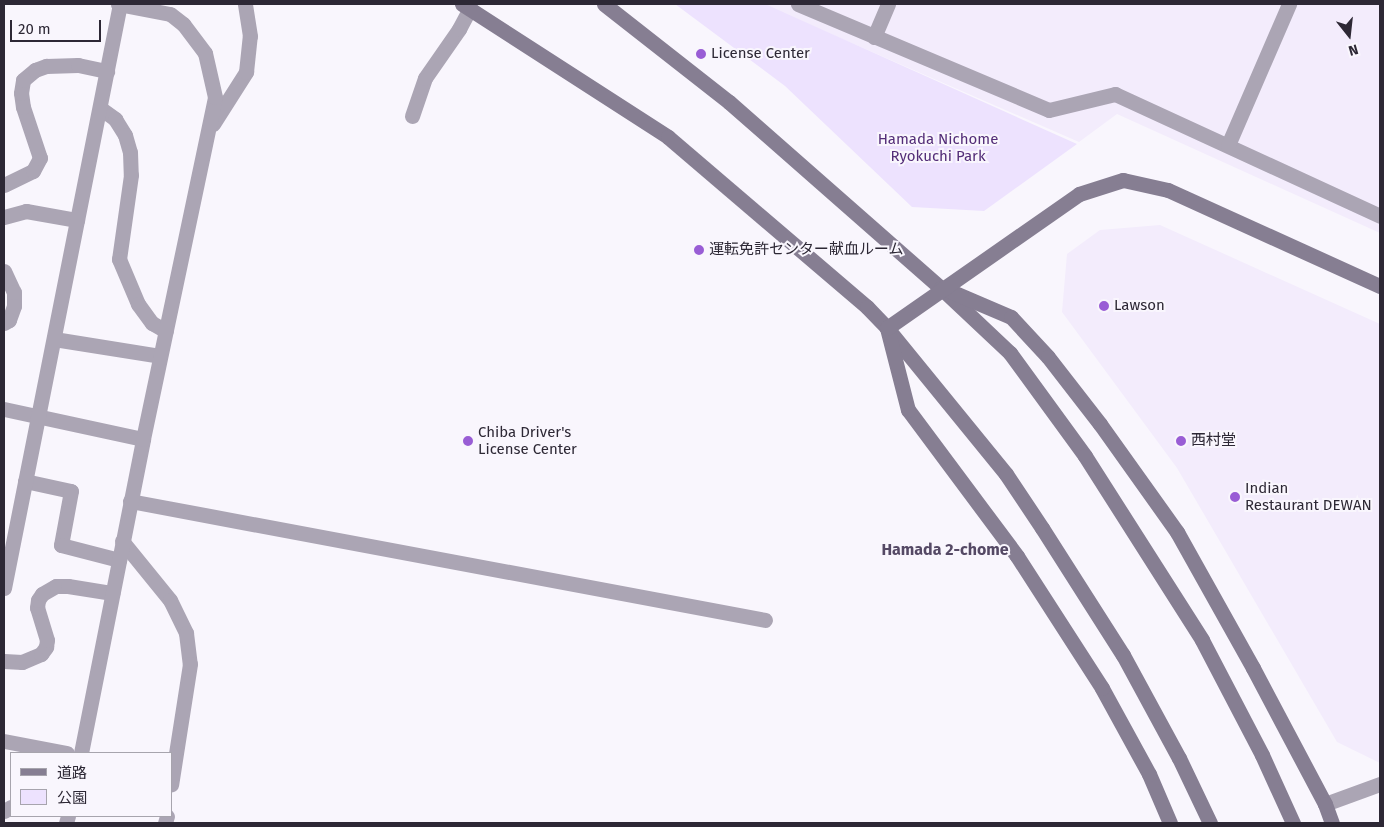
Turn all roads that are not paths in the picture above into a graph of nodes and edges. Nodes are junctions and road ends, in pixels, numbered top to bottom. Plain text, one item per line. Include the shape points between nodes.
1 (119, 4) edge
2 (245, 4) edge
3 (604, 4) edge
4 (798, 4) edge
5 (888, 4) edge
6 (1289, 4) edge
7 (466, 6) edge
8 (874, 37) junction
9 (107, 71) junction
10 (100, 108) junction
11 (412, 116) dead end
12 (208, 131) junction
13 (1228, 145) junction
14 (4, 185) edge
15 (1380, 216) edge
16 (4, 217) edge
17 (77, 220) junction
18 (4, 271) edge
19 (1380, 286) edge
20 (941, 288) junction
21 (4, 323) edge
22 (887, 328) junction
23 (166, 331) junction
24 (54, 339) junction
25 (160, 356) junction
26 (4, 409) edge
27 (38, 417) junction
28 (143, 439) junction
29 (25, 481) junction
30 (130, 501) junction
31 (122, 541) junction
32 (119, 560) junction
33 (4, 588) edge
34 (112, 593) junction
35 (765, 620) dead end
36 (4, 661) edge
37 (4, 741) edge
38 (62, 752) edge
39 (81, 752) edge
40 (172, 779) edge
41 (1380, 784) edge
42 (1325, 804) junction
43 (1170, 823) edge
44 (1210, 823) edge
45 (1293, 823) edge
46 (1332, 823) edge

1 - 9 street
1 - 12 street via 170,14 197,39 205,53 215,98
2 - 12 street via 250,36 246,72
3 - 20 street via 730,102
4 - 8 street
5 - 8 street
6 - 13 street
7 - 11 street via 459,30 425,78
7 - 22 street via 668,137 867,307
8 - 13 street via 1050,110 1115,94
9 - 10 street
9 - 14 street via 78,65 46,66 23,80 23,107 40,158 34,171
10 - 17 street
10 - 23 street via 115,119 130,152 119,260 138,304 152,323
12 - 23 street
13 - 15 street
16 - 17 street via 26,211
17 - 24 street
18 - 21 street via 14,292 14,306 9,320
19 - 20 street via 1168,190 1123,180 1079,194
20 - 22 street
20 - 42 street via 1011,317 1048,357 1100,424 1177,532
20 - 45 street via 1010,353 1086,456 1202,640 1262,755
22 - 43 street via 908,410 1017,556 1102,688 1149,774
22 - 44 street via 1006,474 1042,528 1123,655
23 - 25 street
24 - 25 street
24 - 27 street
25 - 28 street
26 - 27 street
27 - 28 street
27 - 29 street
28 - 30 street
29 - 32 street via 71,491 61,544
29 - 33 street
30 - 31 street
30 - 35 street
31 - 32 street
31 - 40 street via 170,600 186,633 190,664
32 - 34 street
34 - 36 street via 56,586 42,594 37,608 47,640 46,647 41,654 22,662
34 - 39 street
37 - 38 street
41 - 42 street
42 - 46 street

